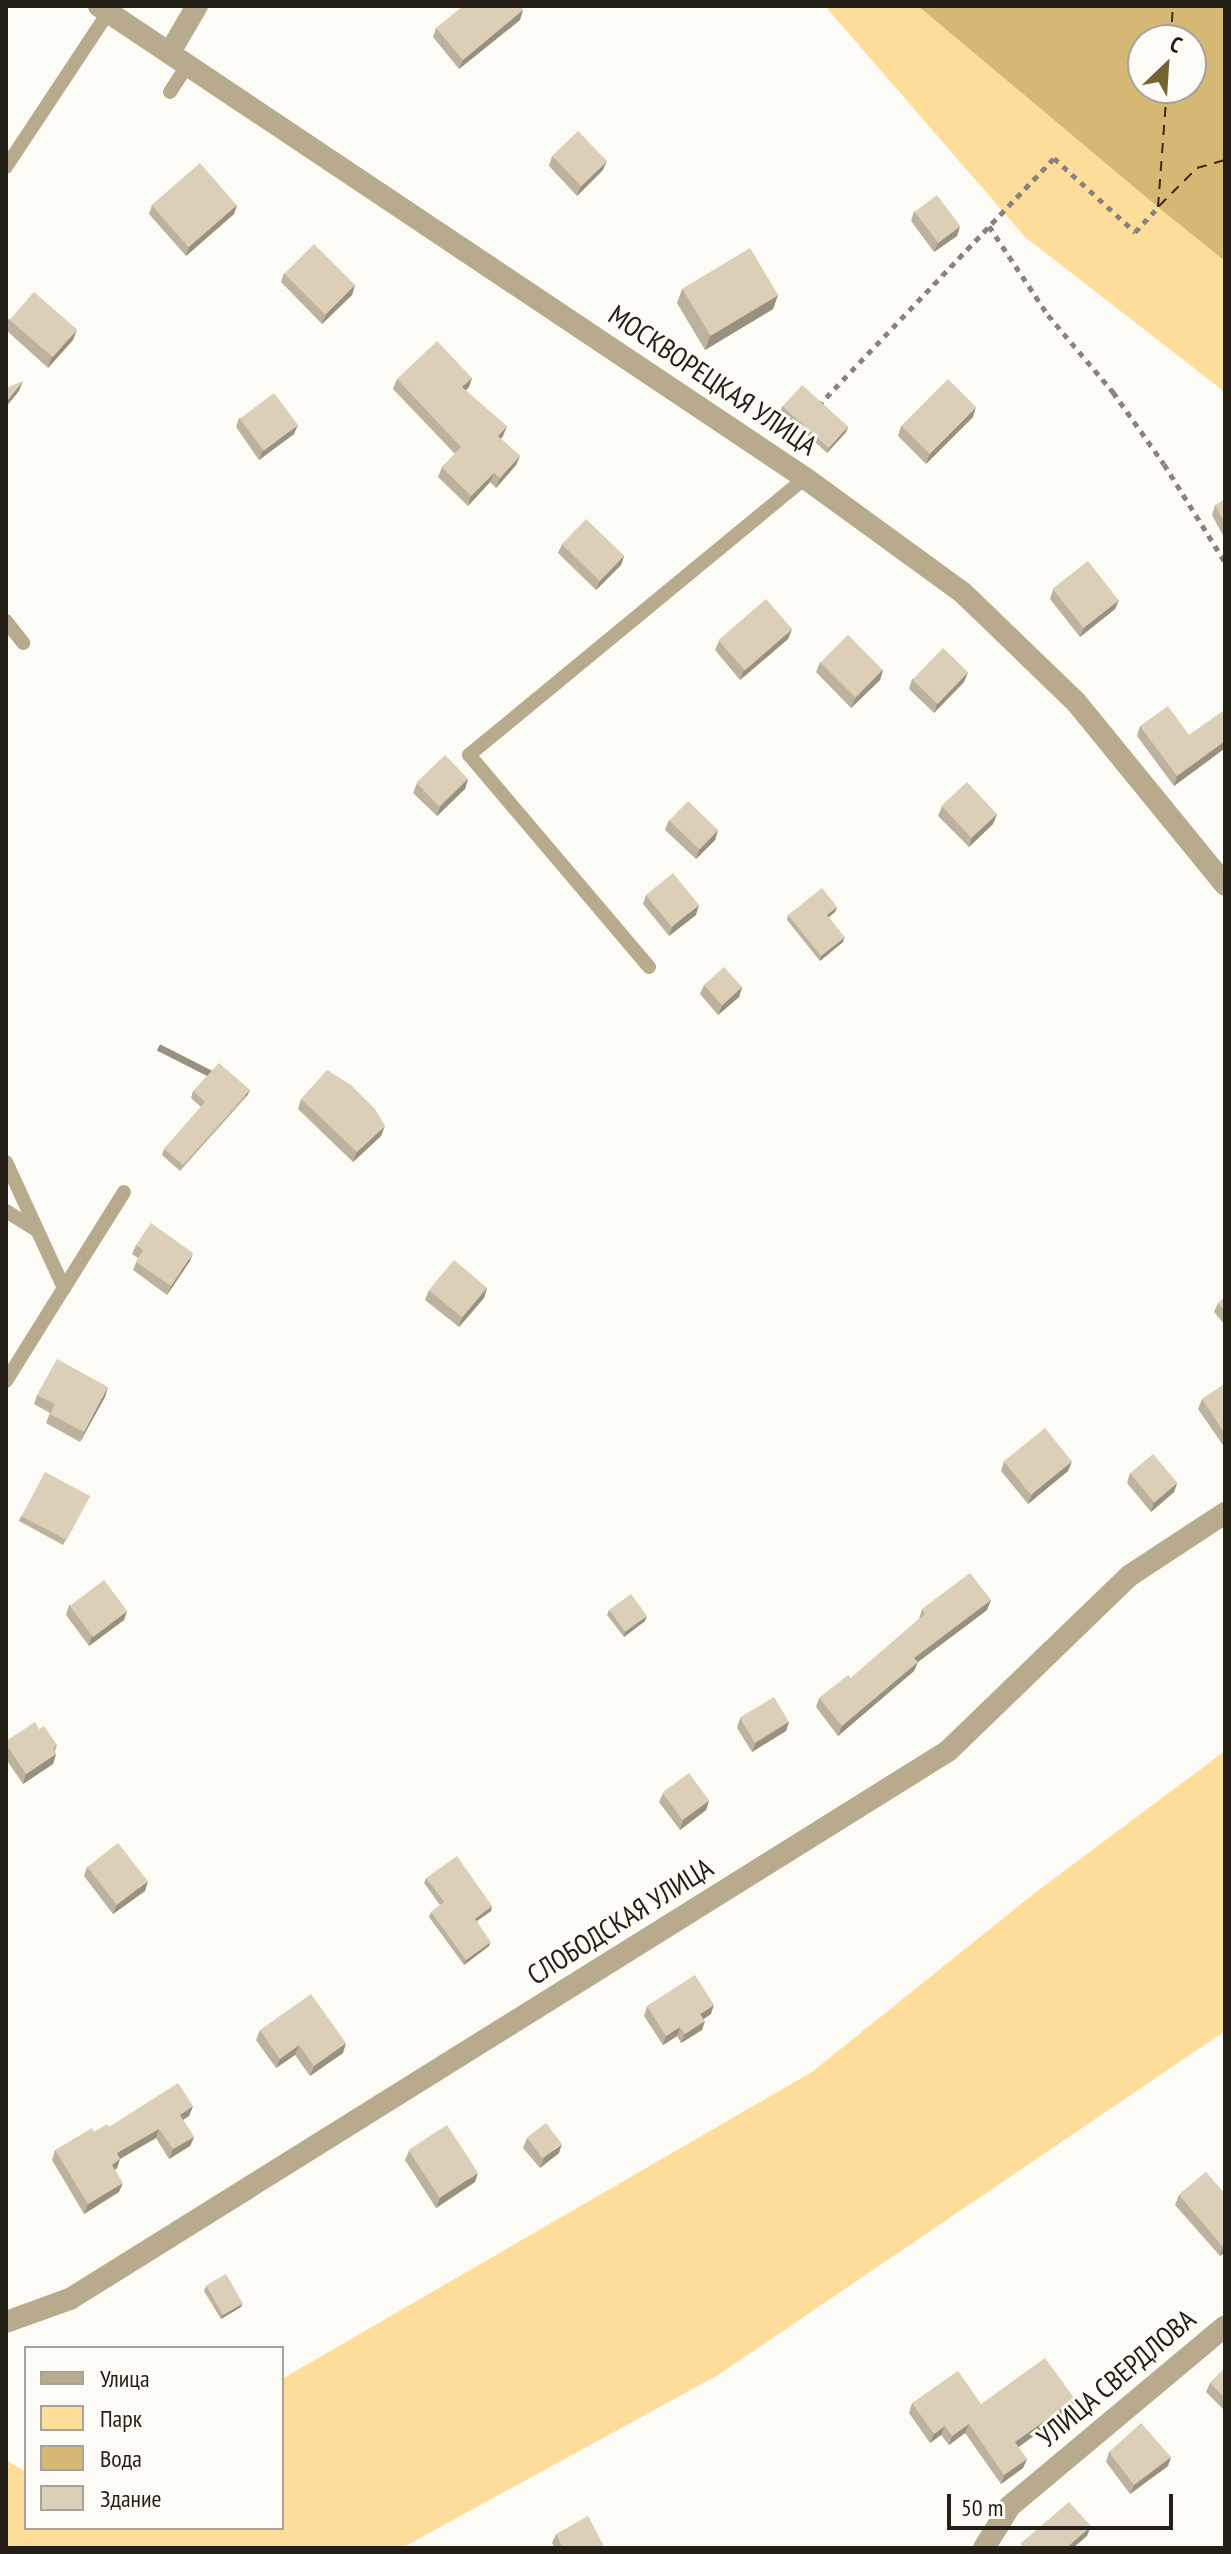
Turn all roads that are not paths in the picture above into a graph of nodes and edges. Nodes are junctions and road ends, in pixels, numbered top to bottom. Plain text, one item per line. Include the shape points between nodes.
1 (197, 6) edge
2 (103, 9) edge
3 (179, 58) junction
4 (170, 92) dead end
5 (6, 167) edge
6 (805, 478) junction
7 (6, 621) edge
8 (23, 643) dead end
9 (1225, 885) edge
10 (649, 967) dead end
11 (6, 1162) edge
12 (124, 1192) dead end
13 (6, 1211) edge
14 (37, 1231) junction
15 (64, 1288) junction
16 (6, 1381) edge
17 (1225, 1513) edge
18 (6, 2322) edge
19 (1225, 2326) edge
20 (984, 2548) edge

1 - 3 street
2 - 3 street, МОСКВОРЕЦКАЯ УЛИЦА
2 - 5 lane
3 - 4 lane
3 - 6 street, МОСКВОРЕЦКАЯ УЛИЦА
6 - 9 street, МОСКВОРЕЦКАЯ УЛИЦА via 962,592 1076,702
6 - 10 lane via 469,755
7 - 8 lane
11 - 14 lane
12 - 15 lane
13 - 14 lane
14 - 15 lane
15 - 16 lane
17 - 18 street, СЛОБОДСКАЯ УЛИЦА via 1129,1576 948,1751 70,2299
19 - 20 street, УЛИЦА СВЕРДЛОВА via 1010,2506

